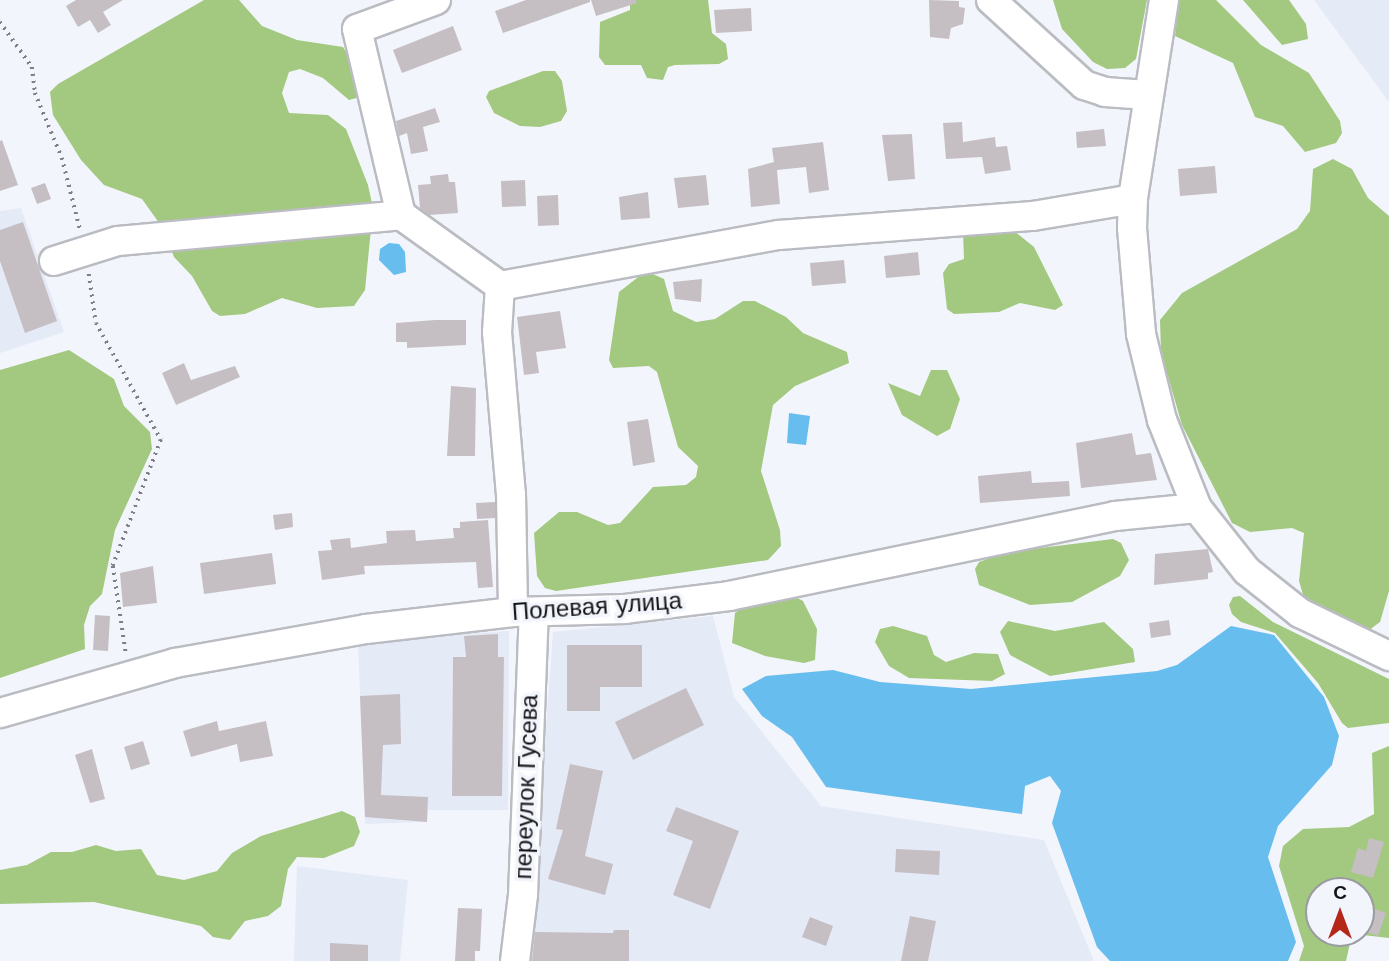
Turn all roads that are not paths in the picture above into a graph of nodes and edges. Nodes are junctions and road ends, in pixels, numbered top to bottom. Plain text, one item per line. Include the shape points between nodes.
1 (436, 0) edge
2 (991, 0) edge
3 (1164, 0) edge
4 (1147, 95) junction
5 (1133, 199) junction
6 (401, 215) junction
7 (54, 261) dead end
8 (500, 286) junction
9 (1197, 508) junction
10 (524, 613) junction
11 (1389, 656) edge
12 (0, 713) edge
13 (515, 961) edge

1 - 6 street via 357,29
2 - 4 street via 1084,85 1105,92
3 - 4 street
4 - 5 street
5 - 8 street via 1033,216 779,235
5 - 9 street via 1141,334 1149,377
6 - 7 street via 118,241
6 - 8 street
8 - 10 street, переулок Гусева via 497,332
9 - 10 street, Полевая улица via 1115,516 729,596 625,609
9 - 11 street via 1247,571 1275,596
10 - 12 street, Полевая улица via 366,629 130,674
10 - 13 street, переулок Гусева via 523,895

